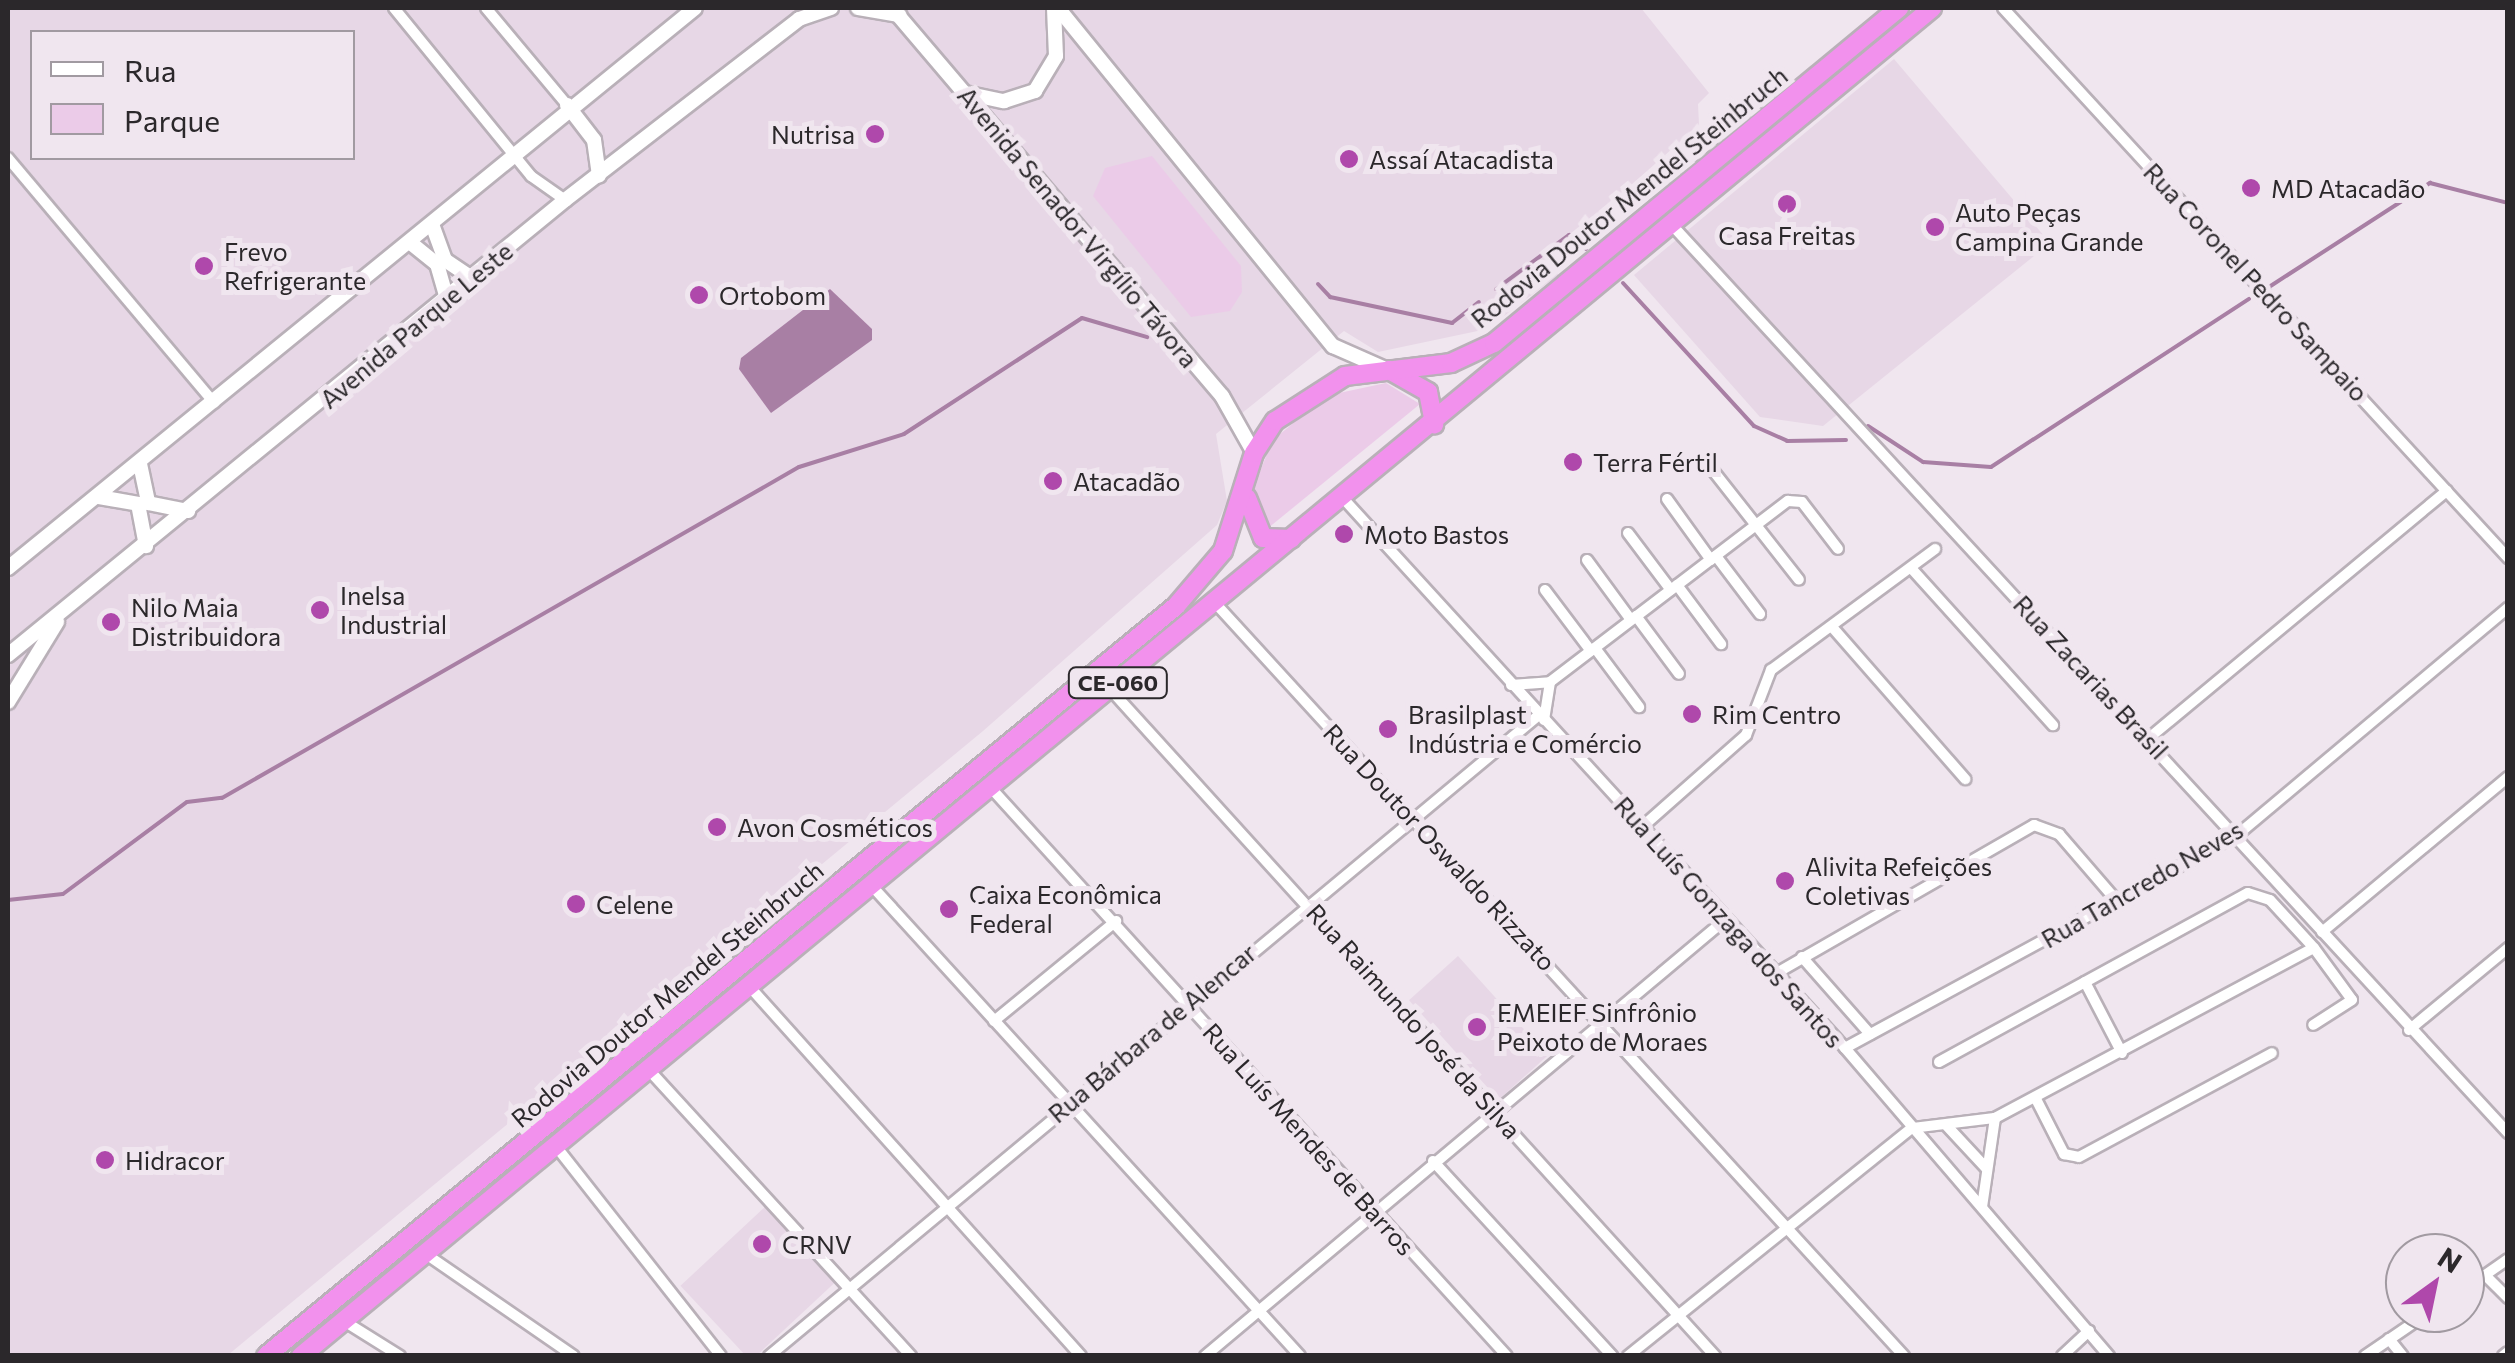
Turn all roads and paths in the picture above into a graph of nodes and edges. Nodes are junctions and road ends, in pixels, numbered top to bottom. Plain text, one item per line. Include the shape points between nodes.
1 (394, 8) edge
2 (486, 8) edge
3 (694, 8) edge
4 (831, 8) edge
5 (858, 8) edge
6 (1056, 8) edge
7 (1899, 8) edge
8 (1932, 8) edge
9 (2003, 8) edge
10 (896, 12) edge
11 (964, 93) junction
12 (567, 105) junction
13 (512, 152) junction
14 (8, 158) edge
15 (599, 176) junction
16 (565, 200) junction
17 (1671, 224) junction
18 (433, 228) junction
19 (412, 244) junction
20 (473, 279) junction
21 (448, 300) junction
22 (1383, 368) junction
23 (214, 403) junction
24 (1434, 424) junction
25 (1254, 453) junction
26 (140, 464) junction
27 (1711, 468) dead end
28 (2447, 491) junction
29 (1246, 492) junction
30 (1342, 496) junction
31 (98, 497) junction
32 (1668, 499) dead end
33 (190, 510) junction
34 (1755, 526) junction
35 (1628, 533) dead end
36 (1292, 538) junction
37 (146, 546) junction
38 (1838, 549) dead end
39 (1935, 549) dead end
40 (1714, 558) junction
41 (2508, 558) edge
42 (1587, 560) dead end
43 (8, 568) edge
44 (1911, 568) junction
45 (1799, 580) dead end
46 (1674, 588) junction
47 (1546, 590) dead end
48 (1216, 604) junction
49 (2508, 608) edge
50 (66, 610) junction
51 (1760, 614) dead end
52 (1633, 618) junction
53 (1833, 628) junction
54 (1721, 644) dead end
55 (1593, 649) junction
56 (8, 655) edge
57 (1679, 674) dead end
58 (1550, 682) junction
59 (1511, 684) junction
60 (1110, 690) junction
61 (8, 702) edge
62 (1639, 706) dead end
63 (1541, 718) junction
64 (2053, 725) dead end
65 (2149, 738) junction
66 (2508, 778) edge
67 (1965, 779) dead end
68 (992, 788) junction
69 (1410, 820) junction
70 (1642, 827) junction
71 (2236, 836) junction
72 (871, 885) junction
73 (2116, 900) junction
74 (1307, 903) junction
75 (1726, 920) junction
76 (1116, 921) junction
77 (2322, 932) junction
78 (2314, 948) junction
79 (2508, 948) edge
80 (1802, 957) junction
81 (1775, 974) junction
82 (2085, 982) junction
83 (749, 986) junction
84 (1186, 1003) junction
85 (1602, 1020) junction
86 (994, 1021) junction
87 (2313, 1025) dead end
88 (2409, 1030) junction
89 (1870, 1034) junction
90 (1845, 1048) junction
91 (2122, 1053) junction
92 (2272, 1053) dead end
93 (1939, 1062) dead end
94 (649, 1070) junction
95 (2036, 1100) junction
96 (1065, 1105) junction
97 (1494, 1108) junction
98 (1995, 1118) junction
99 (1947, 1126) junction
100 (2505, 1126) edge
101 (1912, 1128) junction
102 (554, 1145) junction
103 (1433, 1161) junction
104 (1986, 1168) junction
105 (1982, 1207) junction
106 (946, 1208) junction
107 (1374, 1211) junction
108 (1788, 1229) junction
109 (422, 1252) junction
110 (2508, 1259) edge
111 (2485, 1275) joint
112 (848, 1285) junction
113 (2503, 1285) edge
114 (2508, 1298) edge
115 (1260, 1312) junction
116 (1679, 1314) junction
117 (344, 1321) junction
118 (2088, 1331) junction
119 (2398, 1333) edge
120 (2389, 1339) junction
121 (266, 1356) edge
122 (302, 1356) edge
123 (400, 1356) edge
124 (574, 1356) edge
125 (721, 1356) edge
126 (770, 1356) edge
127 (911, 1356) edge
128 (1081, 1356) edge
129 (1205, 1356) edge
130 (1300, 1356) edge
131 (1507, 1356) edge
132 (1612, 1356) edge
133 (1628, 1356) edge
134 (1715, 1356) edge
135 (1904, 1356) edge
136 (2062, 1356) edge
137 (2109, 1356) edge
138 (2366, 1356) edge
139 (2404, 1356) edge

1 - 13 street
2 - 12 street
3 - 12 street
4 - 15 street, Avenida Parque Leste via 799,20
5 - 10 street
6 - 11 street via 1056,56 1035,91 1004,101
6 - 22 street via 1332,346
7 - 22 highway, Rodovia Doutor Mendel Steinbruch / CE-060 via 1494,343 1450,363
8 - 17 highway, Rodovia Doutor Mendel Steinbruch / CE-060
9 - 28 street, Rua Coronel Pedro Sampaio
10 - 11 street, Avenida Senador Virgílio Távora
11 - 25 street, Avenida Senador Virgílio Távora via 1222,396
12 - 13 street
12 - 15 street via 594,140
13 - 16 street
13 - 18 street
14 - 23 street
15 - 16 street, Avenida Parque Leste
16 - 20 street, Avenida Parque Leste
17 - 24 highway, Rodovia Doutor Mendel Steinbruch / CE-060
17 - 65 street, Rua Zacarias Brasil
18 - 19 street
18 - 20 street via 445,260
19 - 21 street via 437,264
19 - 23 street
20 - 21 street, Avenida Parque Leste
21 - 33 street, Avenida Parque Leste
22 - 24 highway via 1428,392
22 - 25 highway, Rodovia Doutor Mendel Steinbruch / CE-060 via 1317,389 1275,421
23 - 26 street
24 - 30 highway, Rodovia Doutor Mendel Steinbruch / CE-060
25 - 29 highway, Rodovia Doutor Mendel Steinbruch / CE-060
26 - 31 street
26 - 33 street via 148,503
27 - 34 street
28 - 41 street, Rua Coronel Pedro Sampaio
28 - 65 street
29 - 36 highway via 1257,533
29 - 121 highway, Rodovia Doutor Mendel Steinbruch / CE-060 via 1223,551 1176,606
30 - 36 highway, Rodovia Doutor Mendel Steinbruch / CE-060
30 - 59 street, Rua Luís Gonzaga dos Santos
31 - 37 street via 138,504
31 - 43 street
32 - 40 street
33 - 37 street, Avenida Parque Leste
34 - 38 street via 1796,498
34 - 40 street
34 - 45 street
35 - 46 street
36 - 48 highway, Rodovia Doutor Mendel Steinbruch / CE-060
37 - 50 street, Avenida Parque Leste
39 - 44 street
40 - 46 street
40 - 51 street
42 - 52 street
44 - 53 street
44 - 64 street
46 - 52 street
46 - 54 street
47 - 55 street
48 - 60 highway, Rodovia Doutor Mendel Steinbruch / CE-060
48 - 69 street, Rua Doutor Oswaldo Rizzato
49 - 71 street, Rua Tancredo Neves
50 - 56 street, Avenida Parque Leste
50 - 61 street
52 - 55 street
52 - 57 street
53 - 67 street
53 - 70 street via 1765,676 1746,735
55 - 58 street
55 - 62 street
58 - 59 street
58 - 63 street
59 - 63 street, Rua Luís Gonzaga dos Santos
60 - 68 highway, Rodovia Doutor Mendel Steinbruch / CE-060
60 - 74 street, Rua Raimundo José da Silva
63 - 69 street, Rua Bárbara de Alencar
63 - 70 street, Rua Luís Gonzaga dos Santos
65 - 71 street, Rua Zacarias Brasil
66 - 77 street
68 - 72 highway, Rodovia Doutor Mendel Steinbruch / CE-060
68 - 76 street, Rua Luís Mendes de Barros
69 - 74 street, Rua Bárbara de Alencar
69 - 85 street, Rua Doutor Oswaldo Rizzato
70 - 75 street, Rua Luís Gonzaga dos Santos
71 - 73 street, Rua Tancredo Neves
71 - 77 street, Rua Zacarias Brasil
72 - 83 highway, Rodovia Doutor Mendel Steinbruch / CE-060
72 - 86 street
73 - 80 street via 2041,824
73 - 89 street, Rua Tancredo Neves
74 - 84 street, Rua Bárbara de Alencar
74 - 97 street, Rua Raimundo José da Silva
75 - 81 street, Rua Luís Gonzaga dos Santos
75 - 85 street
76 - 84 street, Rua Luís Mendes de Barros
76 - 86 street
77 - 88 street, Rua Zacarias Brasil
78 - 82 street via 2270,900 2248,893
78 - 87 street via 2352,1000
78 - 91 street
79 - 88 street
80 - 81 street
80 - 89 street
81 - 90 street, Rua Luís Gonzaga dos Santos
82 - 91 street
82 - 93 street
83 - 94 highway, Rodovia Doutor Mendel Steinbruch / CE-060
83 - 106 street
84 - 96 street, Rua Bárbara de Alencar
84 - 107 street, Rua Luís Mendes de Barros
85 - 97 street
85 - 108 street, Rua Doutor Oswaldo Rizzato
86 - 96 street
88 - 100 street, Rua Zacarias Brasil
89 - 90 street, Rua Tancredo Neves
90 - 101 street, Rua Luís Gonzaga dos Santos
91 - 95 street
92 - 95 street via 2079,1157 2064,1154
94 - 102 highway, Rodovia Doutor Mendel Steinbruch / CE-060
94 - 112 street
95 - 98 street
96 - 106 street, Rua Bárbara de Alencar
96 - 115 street
97 - 103 street
97 - 116 street, Rua Raimundo José da Silva
98 - 99 street
98 - 104 street
99 - 101 street
99 - 104 street
101 - 105 street, Rua Luís Gonzaga dos Santos
101 - 108 street
102 - 109 highway, Rodovia Doutor Mendel Steinbruch / CE-060
102 - 125 street
103 - 107 street
103 - 132 street
104 - 105 street
105 - 118 street, Rua Luís Gonzaga dos Santos
106 - 112 street, Rua Bárbara de Alencar
106 - 128 street
107 - 115 street
107 - 131 street, Rua Luís Mendes de Barros
108 - 116 street
108 - 135 street, Rua Doutor Oswaldo Rizzato
109 - 117 highway, Rodovia Doutor Mendel Steinbruch / CE-060
109 - 124 street
110 - 111 street
111 - 113 street
112 - 126 street, Rua Bárbara de Alencar
112 - 127 street
113 - 114 street
115 - 129 street
115 - 130 street
116 - 133 street
116 - 134 street, Rua Raimundo José da Silva
117 - 122 highway, Rodovia Doutor Mendel Steinbruch / CE-060
117 - 123 street
118 - 136 street
118 - 137 street, Rua Luís Gonzaga dos Santos
119 - 120 street
120 - 138 street
120 - 139 street

